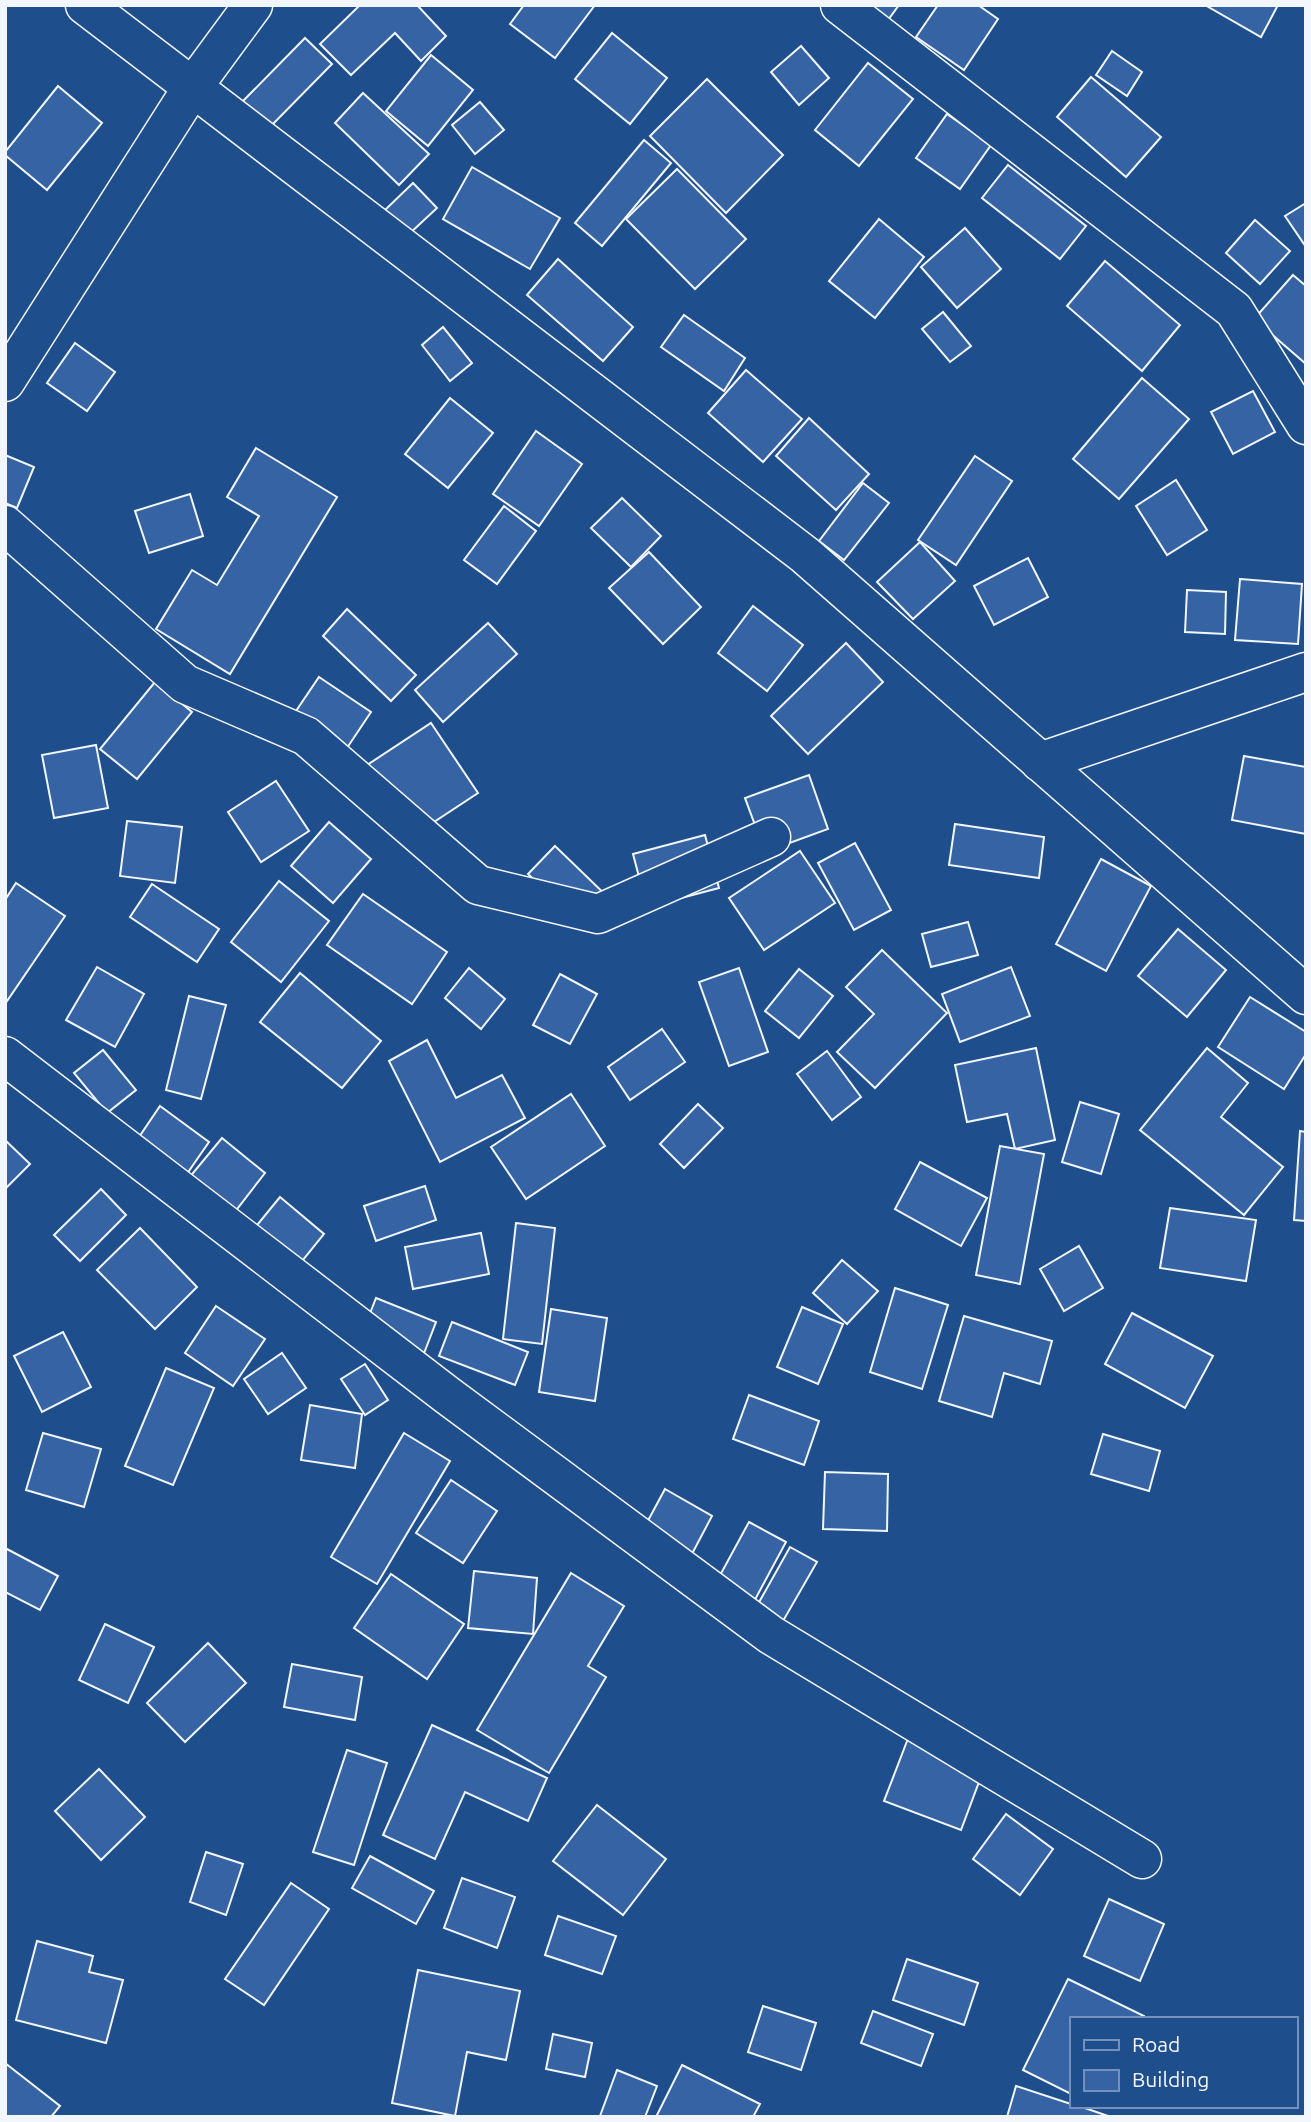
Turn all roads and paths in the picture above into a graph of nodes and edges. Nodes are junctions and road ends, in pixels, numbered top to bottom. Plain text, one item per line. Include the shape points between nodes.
1 (85, 5) edge
2 (253, 5) edge
3 (840, 5) edge
4 (192, 88) junction
5 (5, 382) edge
6 (1306, 425) edge
7 (5, 525) edge
8 (1306, 672) edge
9 (1040, 762) junction
10 (771, 837) dead end
11 (1306, 995) edge
12 (5, 1056) edge
13 (1142, 1859) dead end

1 - 4 street
2 - 4 street
3 - 6 street via 1234,310
4 - 5 street
4 - 9 street via 805,555
7 - 10 street via 185,684 306,737 478,885 598,914
8 - 9 street
9 - 11 street
12 - 13 street via 447,1395 771,1635

